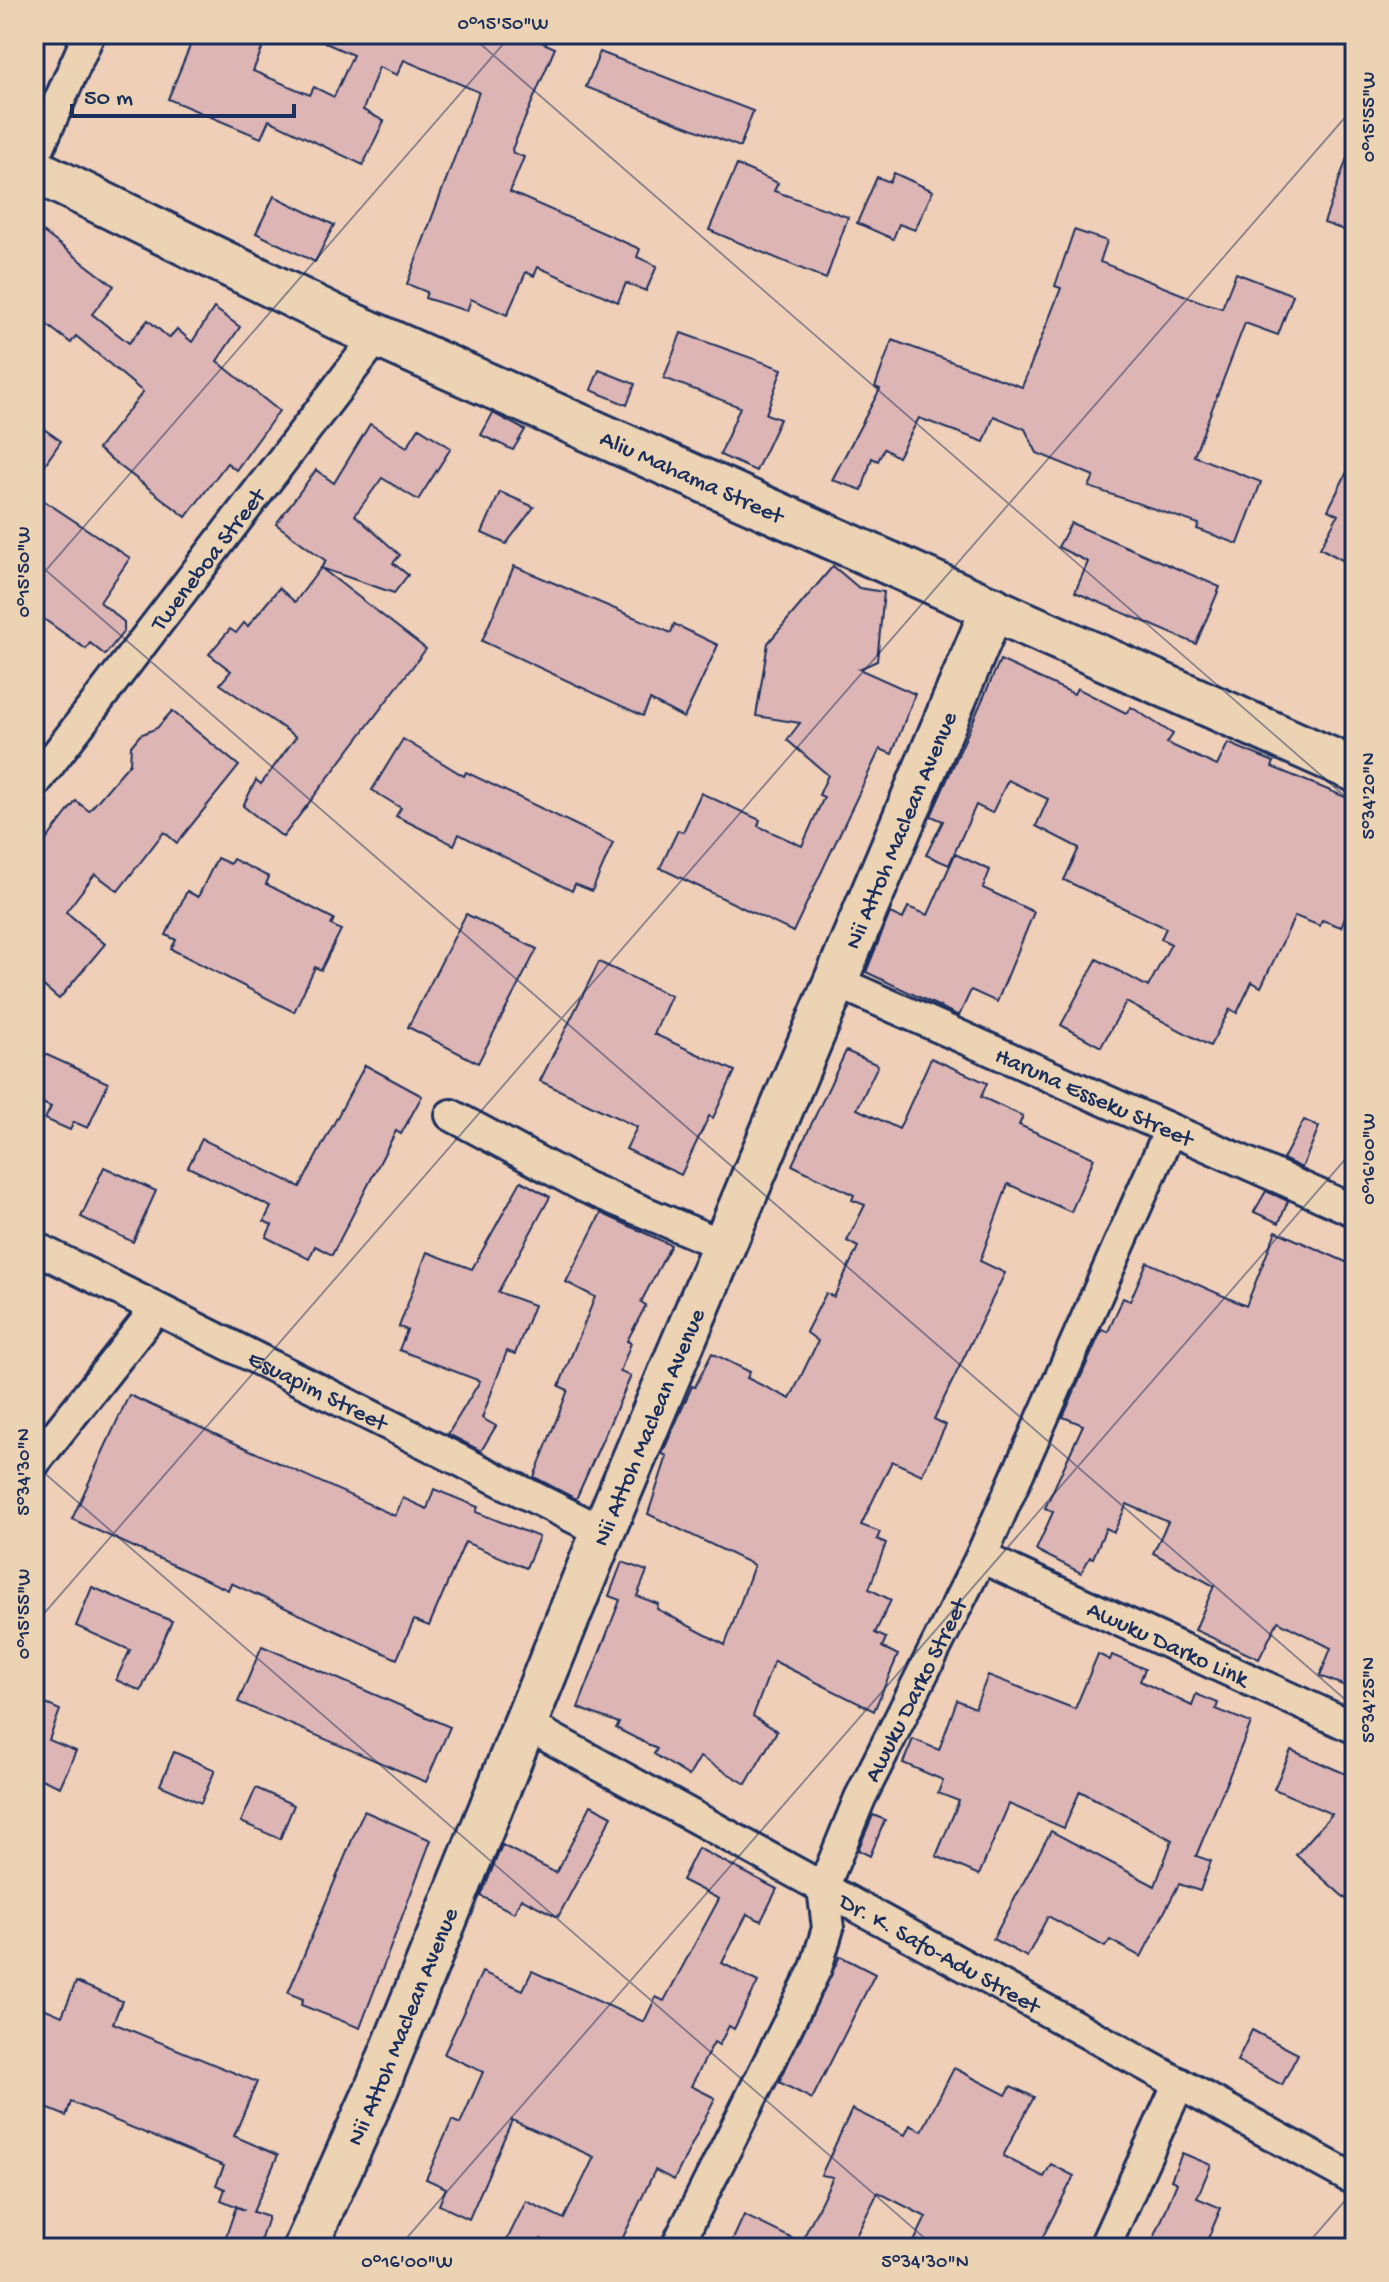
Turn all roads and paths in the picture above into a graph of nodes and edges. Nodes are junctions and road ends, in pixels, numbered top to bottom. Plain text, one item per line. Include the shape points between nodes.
1 (89, 34) edge
2 (38, 174) edge
3 (379, 334) junction
4 (993, 608) junction
5 (1355, 770) edge
6 (34, 784) edge
7 (835, 981) junction
8 (451, 1115) dead end
9 (1169, 1132) junction
10 (1355, 1211) edge
11 (725, 1246) junction
12 (34, 1247) edge
13 (156, 1309) junction
14 (34, 1463) edge
15 (603, 1532) junction
16 (981, 1557) junction
17 (525, 1724) junction
18 (1355, 1728) edge
19 (823, 1888) junction
20 (1179, 2083) junction
21 (1355, 2180) edge
22 (305, 2248) edge
23 (676, 2248) edge
24 (1104, 2248) edge

1 - 2 street
2 - 3 street, Aliu Mahama Street
3 - 4 street, Aliu Mahama Street
3 - 6 street, Tweneboa Street
4 - 5 street, Aliu Mahama Street
4 - 7 street, Nii Attoh Maclean Avenue
7 - 9 street, Haruna Esseku Street
7 - 11 street, Nii Attoh Maclean Avenue
8 - 11 street via 585,1187
9 - 10 street, Haruna Esseku Street
9 - 16 street, Awuku Darko Street
11 - 15 street, Nii Attoh Maclean Avenue
12 - 13 street, Esuapim Street
13 - 14 street
13 - 15 street, Esuapim Street
15 - 17 street, Nii Attoh Maclean Avenue
16 - 18 street, Awuku Darko Link
16 - 19 street, Awuku Darko Street via 860,1798
17 - 19 street, Dr. K. Safo-Adu Street
17 - 22 street, Nii Attoh Maclean Avenue via 376,2090
19 - 20 street, Dr. K. Safo-Adu Street
19 - 23 street, Awuku Darko Street via 828,1928 816,1968
20 - 21 street, Dr. K. Safo-Adu Street
20 - 24 street

